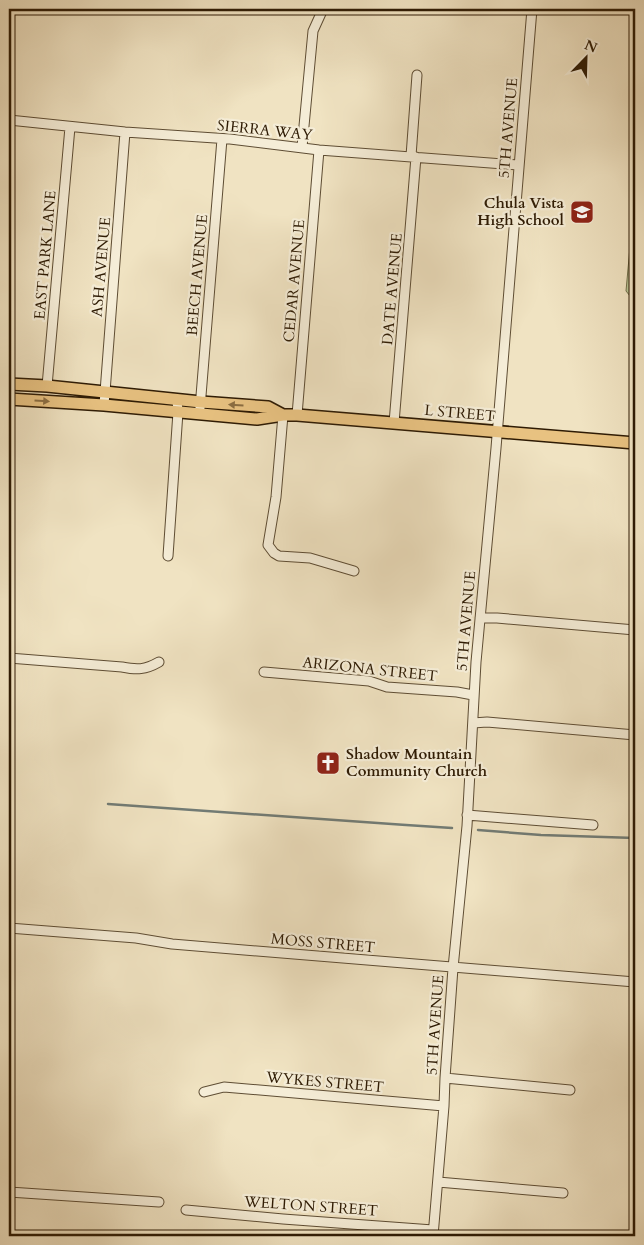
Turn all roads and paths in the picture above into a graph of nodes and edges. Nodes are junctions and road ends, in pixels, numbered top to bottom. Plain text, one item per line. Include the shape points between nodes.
1 (323, 9) edge
2 (532, 9) edge
3 (417, 75) dead end
4 (9, 120) edge
5 (70, 127) junction
6 (125, 132) junction
7 (222, 139) junction
8 (302, 147) junction
9 (319, 150) junction
10 (414, 157) junction
11 (518, 165) junction
12 (9, 384) edge
13 (47, 386) junction
14 (104, 392) junction
15 (9, 399) edge
16 (177, 400) junction
17 (104, 405) junction
18 (200, 408) junction
19 (178, 412) junction
20 (283, 415) junction
21 (297, 415) junction
22 (394, 423) junction
23 (497, 432) junction
24 (635, 443) edge
25 (168, 556) dead end
26 (354, 571) dead end
27 (480, 618) junction
28 (635, 630) edge
29 (9, 658) edge
30 (159, 662) dead end
31 (264, 672) dead end
32 (474, 695) junction
33 (473, 723) junction
34 (635, 735) edge
35 (468, 815) junction
36 (592, 825) dead end
37 (9, 928) edge
38 (453, 968) junction
39 (635, 982) edge
40 (445, 1078) junction
41 (570, 1090) dead end
42 (204, 1092) dead end
43 (444, 1106) junction
44 (438, 1182) junction
45 (9, 1192) edge
46 (563, 1193) dead end
47 (159, 1202) dead end
48 (186, 1210) dead end
49 (433, 1233) edge

1 - 8 street via 313,31
2 - 11 street, 5TH AVENUE
3 - 10 street, DATE AVENUE
4 - 5 street, SIERRA WAY
5 - 6 street, SIERRA WAY
5 - 13 street, EAST PARK LANE
6 - 7 street, SIERRA WAY
6 - 14 street, ASH AVENUE
7 - 8 street, SIERRA WAY
7 - 18 street, BEECH AVENUE
8 - 9 street, SIERRA WAY
9 - 10 street, SIERRA WAY
9 - 21 street, CEDAR AVENUE
10 - 11 street, SIERRA WAY
10 - 22 street, DATE AVENUE
11 - 23 street, 5TH AVENUE
12 - 13 main road, L STREET
13 - 14 main road, L STREET
14 - 16 main road, L STREET
14 - 17 street, ASH AVENUE
15 -> 17 main road, L STREET
16 - 18 main road, L STREET
16 - 19 street
17 - 19 main road, L STREET
18 - 19 main road, L STREET
18 - 20 main road, L STREET via 268,407
19 - 25 street
20 - 21 main road, L STREET
20 - 26 street via 268,545 279,556 310,558
21 - 22 main road, L STREET
22 - 23 main road, L STREET
23 - 24 main road, L STREET
23 - 27 street, 5TH AVENUE
27 - 28 street
27 - 32 street, 5TH AVENUE
29 - 30 street via 135,670 150,668
31 - 32 street, ARIZONA STREET
32 - 33 street, 5TH AVENUE
33 - 34 street
33 - 35 street, 5TH AVENUE
35 - 36 street
35 - 38 street, 5TH AVENUE
37 - 38 street, MOSS STREET
38 - 39 street, MOSS STREET
38 - 40 street, 5TH AVENUE
40 - 41 street
40 - 43 street, 5TH AVENUE
42 - 43 street, WYKES STREET via 224,1087
43 - 44 street, 5TH AVENUE
44 - 46 street
44 - 49 street, 5TH AVENUE
45 - 47 street
48 - 49 street, WELTON STREET

